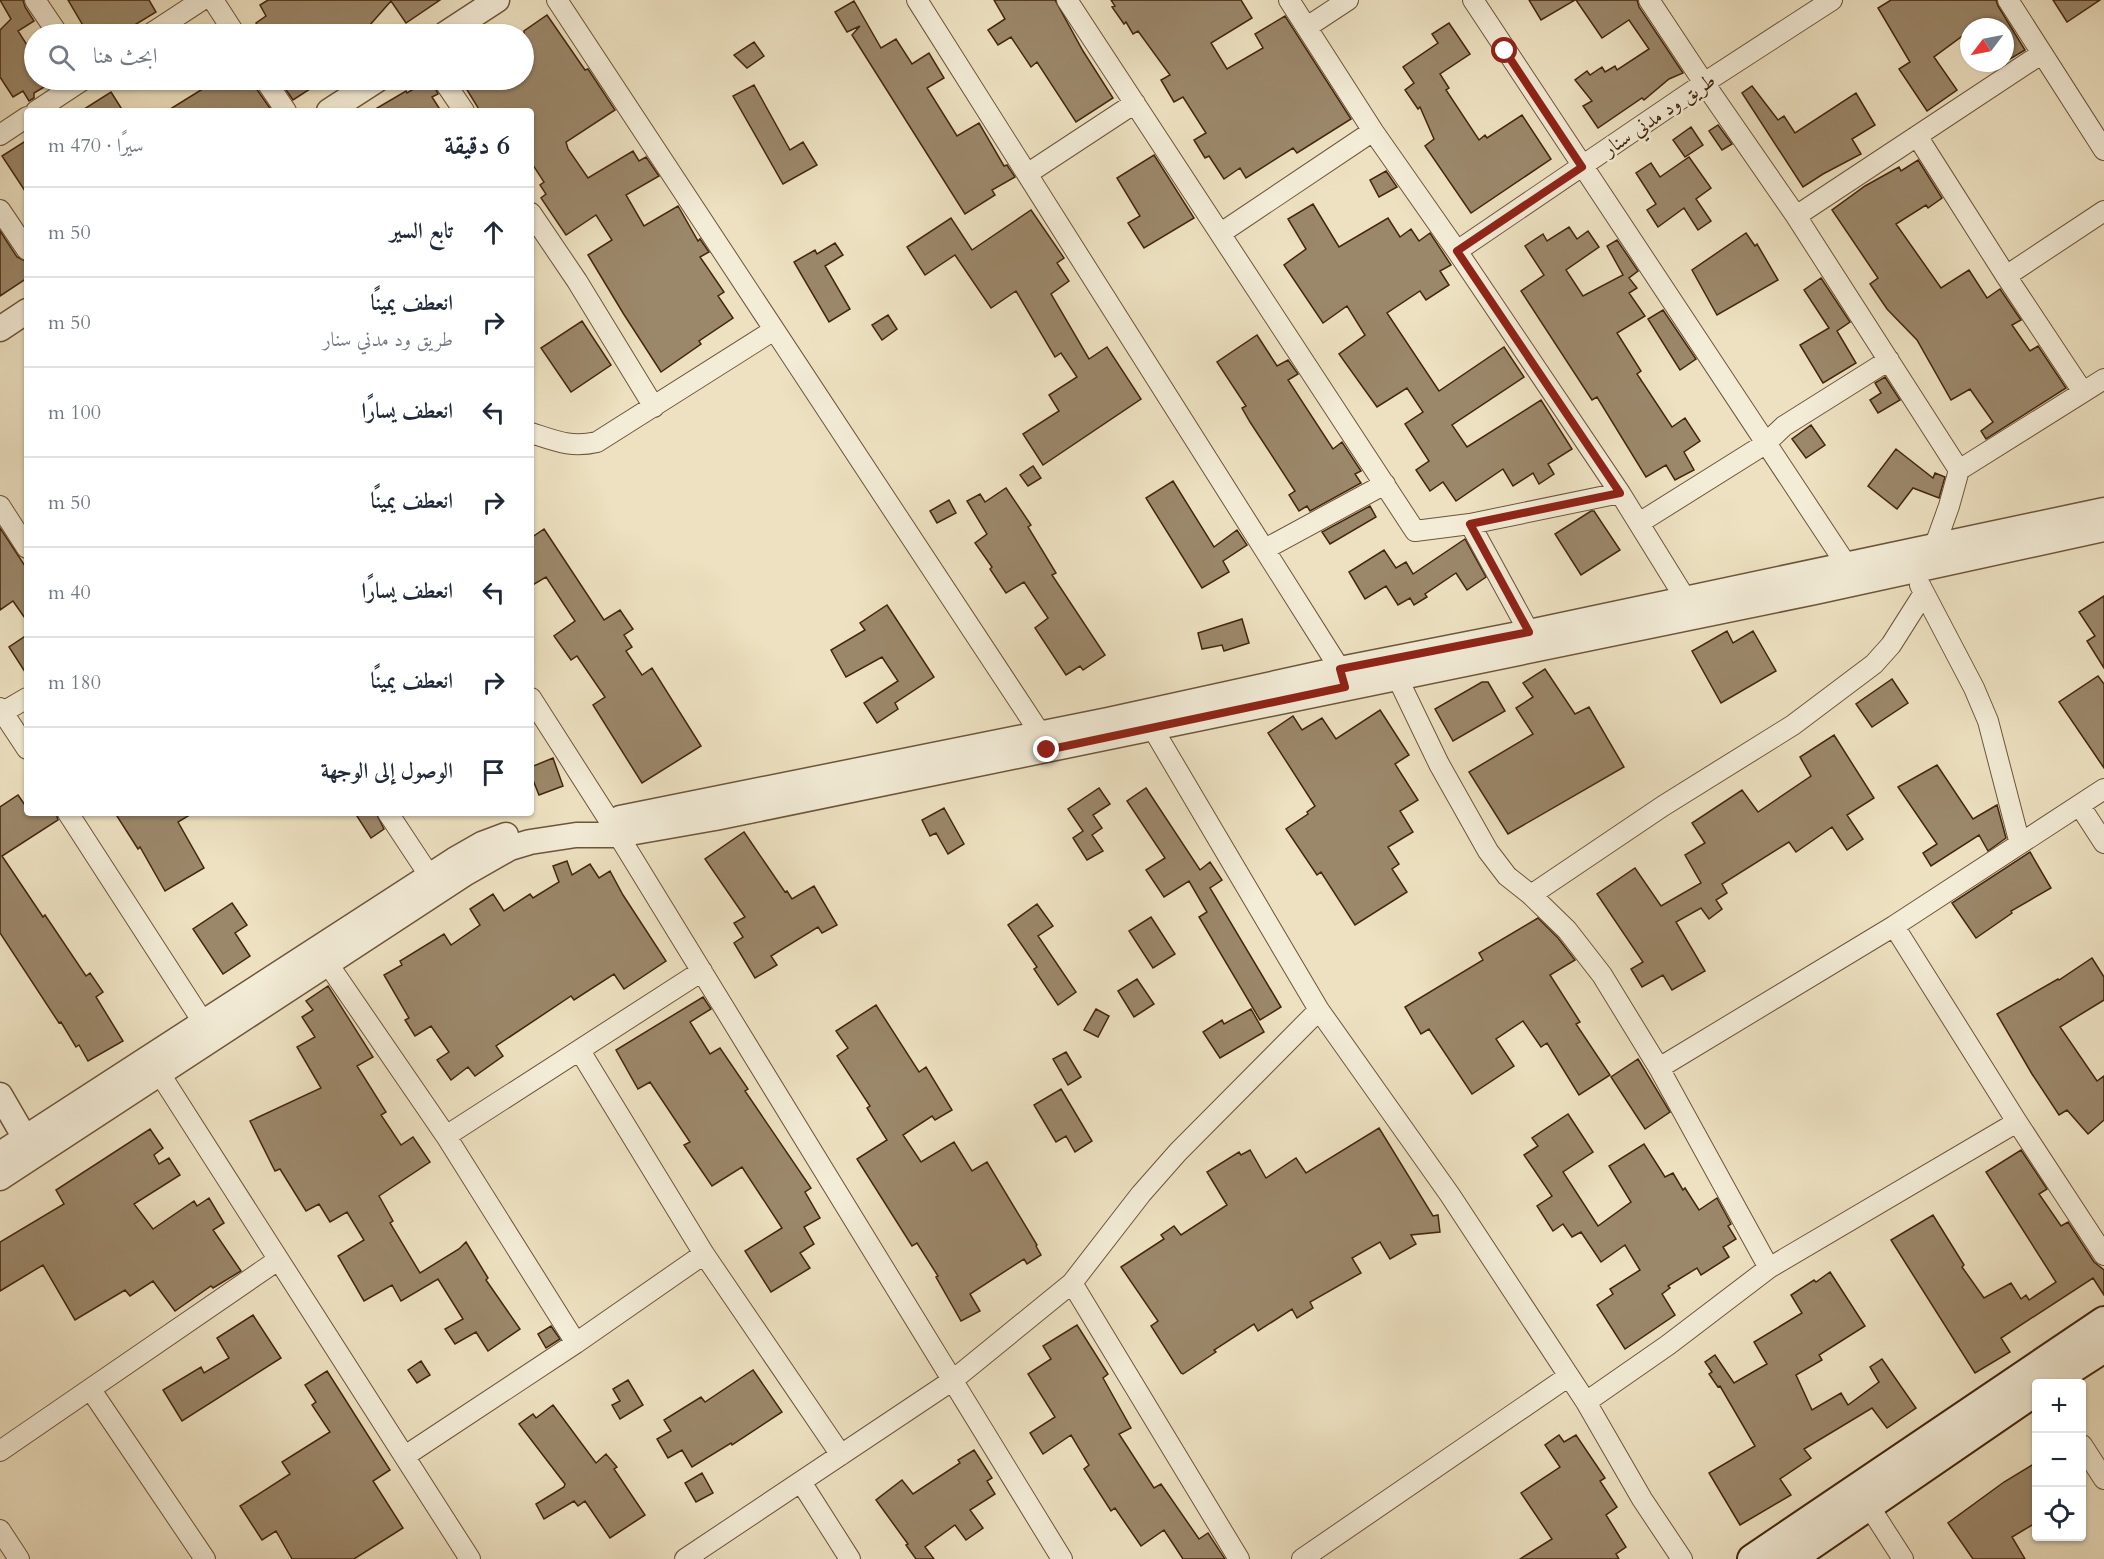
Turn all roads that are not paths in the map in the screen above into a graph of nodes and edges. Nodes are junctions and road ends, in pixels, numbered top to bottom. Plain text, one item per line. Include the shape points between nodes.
1 (35, 0) edge
2 (202, 0) edge
3 (213, 0) edge
4 (497, 0) edge
5 (557, 0) edge
6 (917, 0) edge
7 (1067, 0) edge
8 (1289, 0) edge
9 (1348, 0) edge
10 (1473, 0) edge
11 (1649, 0) edge
12 (2008, 0) edge
13 (1829, 1) edge
14 (51, 24) edge
15 (165, 24) edge
16 (229, 24) edge
17 (460, 24) edge
18 (1307, 27) junction
19 (2041, 54) junction
20 (1704, 83) junction
21 (68, 90) edge
22 (272, 90) edge
23 (362, 90) edge
24 (450, 90) edge
25 (1135, 103) junction
26 (41, 108) edge
27 (284, 108) edge
28 (334, 108) edge
29 (462, 108) edge
30 (24, 119) edge
31 (1373, 131) junction
32 (0, 135) edge
33 (1917, 136) junction
34 (2104, 150) edge
35 (1582, 167) junction
36 (1027, 174) junction
37 (0, 210) edge
38 (2104, 211) edge
39 (1796, 216) junction
40 (534, 217) edge
41 (1221, 233) junction
42 (24, 246) edge
43 (1457, 251) junction
44 (2006, 276) junction
45 (24, 313) edge
46 (0, 329) edge
47 (774, 330) junction
48 (1888, 360) junction
49 (2104, 379) edge
50 (2083, 392) junction
51 (654, 407) junction
52 (534, 434) edge
53 (1765, 444) junction
54 (1959, 470) junction
55 (1385, 484) junction
56 (1620, 493) junction
57 (0, 506) edge
58 (2104, 510) edge
59 (1639, 523) junction
60 (1470, 524) junction
61 (2104, 530) edge
62 (24, 543) edge
63 (1935, 545) junction
64 (1265, 549) junction
65 (1846, 564) junction
66 (1914, 571) junction
67 (1924, 593) junction
68 (1685, 598) junction
69 (1529, 632) junction
70 (1397, 677) junction
71 (1343, 678) junction
72 (24, 699) edge
73 (534, 703) edge
74 (2, 710) edge
75 (1153, 729) junction
76 (1043, 742) junction
77 (24, 744) edge
78 (2104, 789) edge
79 (2080, 806) junction
80 (70, 816) edge
81 (390, 816) edge
82 (613, 827) junction
83 (2104, 843) edge
84 (2020, 844) junction
85 (429, 875) junction
86 (1531, 895) junction
87 (1894, 926) junction
88 (328, 964) junction
89 (702, 971) junction
90 (1319, 1010) junction
91 (203, 1022) junction
92 (580, 1051) junction
93 (1659, 1068) junction
94 (160, 1074) junction
95 (0, 1095) edge
96 (2017, 1122) junction
97 (446, 1136) junction
98 (25, 1138) junction
99 (0, 1154) edge
100 (0, 1178) edge
101 (704, 1254) junction
102 (2104, 1255) edge
103 (278, 1260) junction
104 (1768, 1268) junction
105 (1072, 1283) junction
106 (2104, 1322) edge
107 (576, 1343) junction
108 (2104, 1348) edge
109 (1569, 1376) junction
110 (2054, 1379) edge
111 (953, 1380) junction
112 (91, 1390) junction
113 (2032, 1394) edge
114 (1586, 1402) junction
115 (0, 1451) edge
116 (2086, 1451) edge
117 (842, 1455) junction
118 (405, 1456) junction
119 (2104, 1479) edge
120 (801, 1482) junction
121 (1869, 1506) junction
122 (0, 1530) edge
123 (19, 1559) edge
124 (205, 1559) edge
125 (470, 1559) edge
126 (686, 1559) edge
127 (850, 1559) edge
128 (1062, 1559) edge
129 (1239, 1559) edge
130 (1302, 1559) edge
131 (1682, 1559) edge
132 (1752, 1559) edge
133 (1791, 1559) edge
134 (1903, 1559) edge

1 - 14 street
2 - 15 street
3 - 16 street
4 - 17 street
5 - 47 street
6 - 36 street
7 - 25 street
8 - 18 street
9 - 18 street
10 - 35 street
11 - 20 street
12 - 19 street
13 - 20 street, طريق ود مدني سنار
18 - 31 street
19 - 33 street
19 - 34 street
20 - 35 street, طريق ود مدني سنار
20 - 39 street
21 - 26 street
22 - 27 street
23 - 28 street
24 - 29 street
25 - 36 street
25 - 41 street
30 - 32 street
31 - 41 street
31 - 43 street
33 - 39 street
33 - 44 street
35 - 43 street, طريق ود مدني سنار
35 - 53 street
36 - 64 street
37 - 42 street
38 - 44 street
39 - 48 street
40 - 51 street
41 - 55 street
43 - 56 street
44 - 50 street
45 - 46 street
47 - 51 street
47 - 76 street
48 - 53 street via 1785,426
48 - 54 street
49 - 50 street
50 - 54 street
51 - 52 street via 597,442 581,446
53 - 59 street
53 - 65 street
54 - 63 street
55 - 60 street via 1415,531
55 - 64 street
56 - 59 street
56 - 60 street
57 - 62 street
58 - 63 street
59 - 68 street
60 - 69 street
61 - 66 street
63 - 65 street
64 - 71 street
65 - 68 street
66 - 67 street
66 - 70 street
67 - 84 street via 1988,721
67 - 86 street via 1874,664 1793,725
68 - 69 street
69 - 71 street
70 - 71 street
70 - 86 street via 1439,764 1488,851 1508,876
71 - 75 street
71 - 76 street via 1261,688
72 - 74 street
73 - 82 street
74 - 77 street
75 - 76 street
75 - 90 street
76 - 82 street via 715,818
78 - 79 street
79 - 83 street
79 - 84 street
80 - 91 street
81 - 85 street
82 - 85 street via 549,824 508,834 482,844
82 - 88 street via 510,848
82 - 89 street
84 - 87 street
85 - 91 street
86 - 93 street via 1602,975
87 - 93 street
87 - 96 street
88 - 94 street
88 - 97 street
89 - 92 street
89 - 111 street
90 - 105 street via 1178,1152
90 - 109 street via 1450,1196
91 - 98 street
92 - 97 street
92 - 101 street
93 - 104 street
94 - 100 street
94 - 103 street
95 - 98 street
96 - 102 street
96 - 104 street
97 - 107 street
98 - 99 street
101 - 107 street
101 - 117 street
103 - 112 street
103 - 118 street
104 - 114 street
105 - 111 street
105 - 129 street
106 - 132 main road
107 - 118 street
108 - 110 main road
109 - 114 street
109 - 130 street
111 - 117 street
111 - 128 street
112 - 115 street
112 - 124 street
113 - 121 main road
114 - 131 street
116 - 119 street
117 - 120 street
118 - 125 street
120 - 126 street
120 - 127 street
121 - 133 main road
121 - 134 street
122 - 123 street

